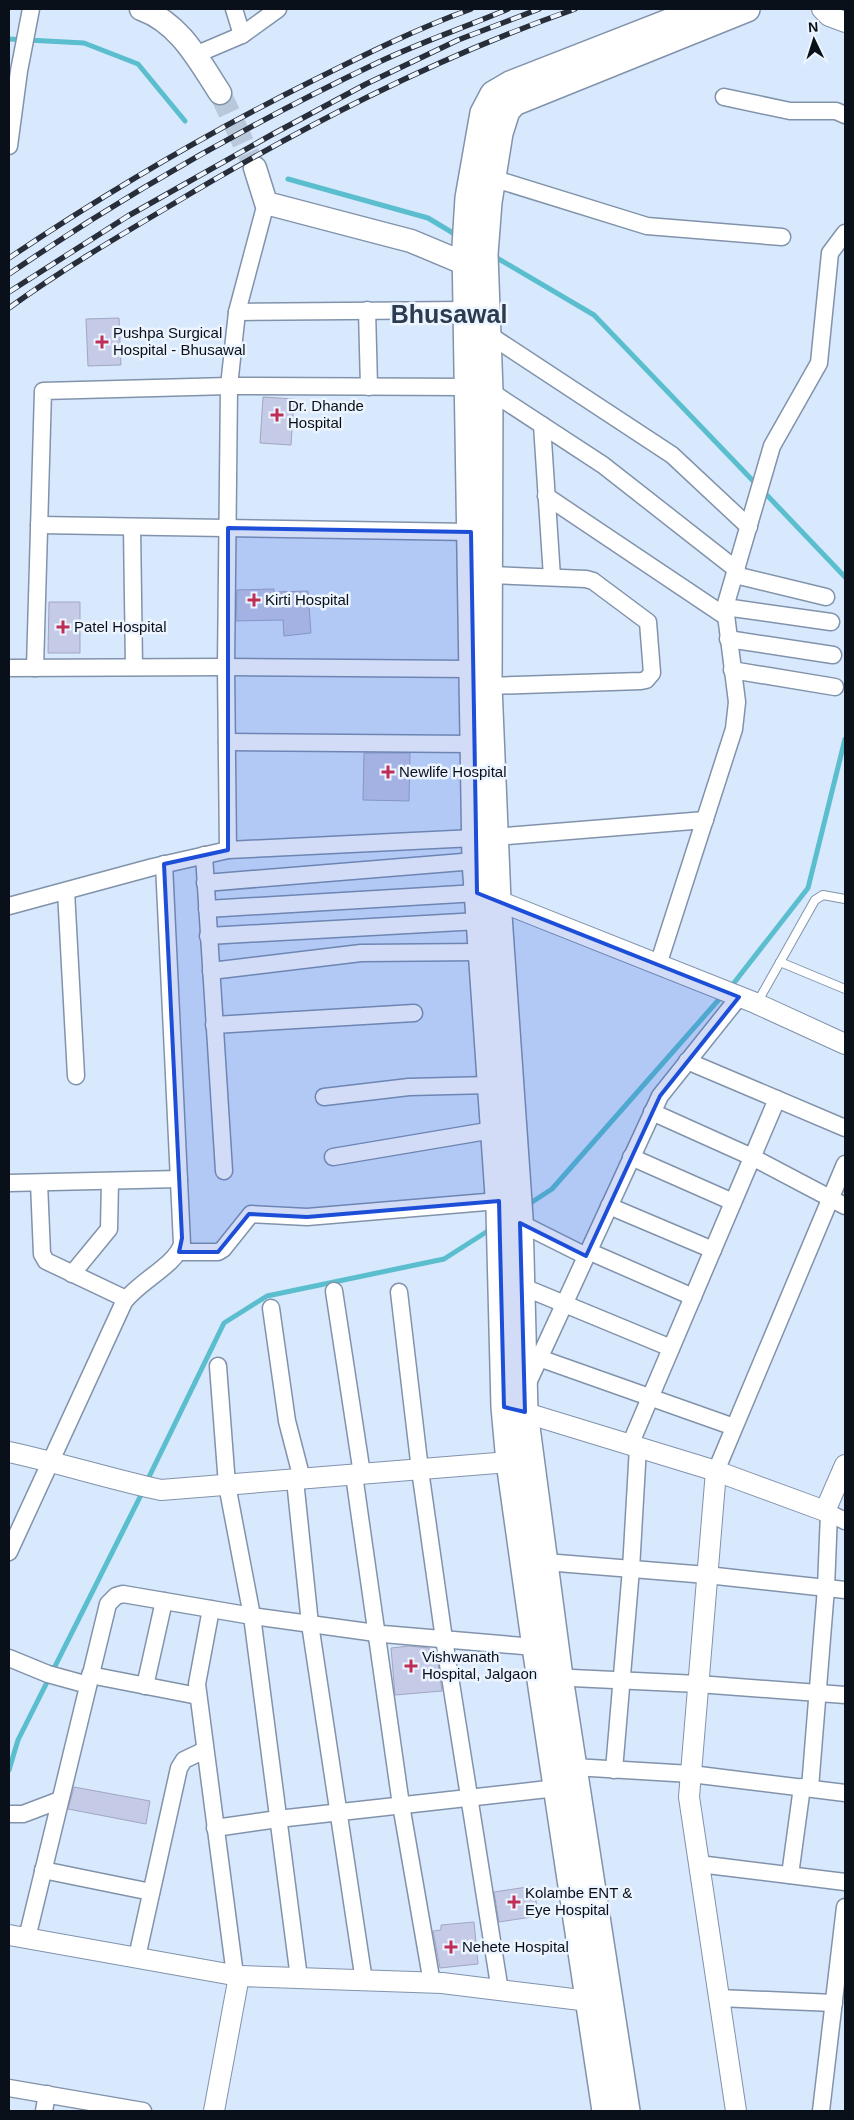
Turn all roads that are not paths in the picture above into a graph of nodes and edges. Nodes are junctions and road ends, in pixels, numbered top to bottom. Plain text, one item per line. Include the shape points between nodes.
1 (141, 9) edge
2 (234, 9) edge
3 (278, 9) edge
4 (702, 9) edge
5 (747, 9) edge
6 (822, 9) edge
7 (30, 11) edge
8 (845, 22) edge
9 (242, 34) junction
10 (195, 55) junction
11 (220, 94) tunnel mouth
12 (724, 98) dead end
13 (844, 114) edge
14 (9, 146) edge
15 (255, 168) tunnel mouth
16 (483, 193) junction
17 (266, 203) junction
18 (845, 233) edge
19 (782, 237) dead end
20 (472, 254) junction
21 (367, 310) junction
22 (466, 310) junction
23 (237, 312) junction
24 (488, 334) junction
25 (229, 386) junction
26 (369, 386) junction
27 (479, 389) junction
28 (542, 425) junction
29 (546, 496) junction
30 (751, 523) junction
31 (39, 525) junction
32 (132, 527) junction
33 (228, 528) junction
34 (471, 532) junction
35 (736, 572) junction
36 (489, 575) junction
37 (552, 577) junction
38 (826, 597) dead end
39 (725, 611) junction
40 (831, 622) dead end
41 (728, 639) junction
42 (834, 655) dead end
43 (134, 667) junction
44 (226, 667) junction
45 (9, 668) edge
46 (35, 668) junction
47 (470, 669) junction
48 (732, 670) junction
49 (489, 686) junction
50 (835, 687) dead end
51 (227, 742) junction
52 (472, 744) junction
53 (705, 820) junction
54 (481, 845) junction
55 (228, 850) junction
56 (204, 855) junction
57 (164, 864) junction
58 (205, 883) junction
59 (66, 891) junction
60 (488, 897) junction
61 (845, 899) edge
62 (9, 906) edge
63 (207, 909) junction
64 (479, 921) junction
65 (208, 936) junction
66 (481, 952) junction
67 (780, 962) junction
68 (658, 964) junction
69 (211, 971) junction
70 (845, 989) edge
71 (748, 1000) junction
72 (414, 1013) dead end
73 (214, 1025) junction
74 (845, 1044) edge
75 (687, 1060) junction
76 (76, 1076) dead end
77 (490, 1085) junction
78 (324, 1096) dead end
79 (776, 1099) junction
80 (652, 1112) junction
81 (845, 1128) edge
82 (493, 1130) junction
83 (333, 1157) dead end
84 (631, 1157) junction
85 (752, 1157) junction
86 (845, 1164) edge
87 (224, 1171) dead end
88 (179, 1179) junction
89 (110, 1181) junction
90 (9, 1183) edge
91 (39, 1183) junction
92 (733, 1202) junction
93 (838, 1202) edge
94 (609, 1206) junction
95 (509, 1213) junction
96 (712, 1250) junction
97 (179, 1252) junction
98 (587, 1254) junction
99 (72, 1274) junction
100 (521, 1286) junction
101 (334, 1291) dead end
102 (399, 1292) dead end
103 (693, 1297) junction
104 (126, 1299) junction
105 (564, 1304) junction
106 (271, 1308) dead end
107 (671, 1348) junction
108 (539, 1358) junction
109 (218, 1366) dead end
110 (651, 1397) junction
111 (518, 1403) junction
112 (734, 1427) junction
113 (634, 1446) junction
114 (9, 1452) edge
115 (52, 1461) junction
116 (509, 1462) junction
117 (845, 1465) edge
118 (420, 1470) junction
119 (716, 1471) junction
120 (358, 1474) junction
121 (298, 1479) junction
122 (227, 1485) junction
123 (827, 1512) junction
124 (845, 1521) edge
125 (9, 1552) edge
126 (545, 1562) junction
127 (631, 1569) junction
128 (707, 1574) junction
129 (826, 1588) junction
130 (845, 1590) edge
131 (164, 1601) junction
132 (211, 1609) junction
133 (252, 1616) junction
134 (310, 1624) junction
135 (378, 1633) junction
136 (444, 1639) junction
137 (535, 1647) junction
138 (9, 1658) edge
139 (550, 1677) junction
140 (89, 1680) junction
141 (621, 1680) junction
142 (698, 1684) junction
143 (145, 1686) junction
144 (818, 1693) junction
145 (845, 1695) edge
146 (198, 1696) junction
147 (205, 1750) junction
148 (574, 1767) junction
149 (614, 1770) junction
150 (691, 1774) junction
151 (557, 1788) junction
152 (806, 1788) junction
153 (845, 1792) edge
154 (468, 1798) junction
155 (60, 1800) junction
156 (401, 1805) junction
157 (338, 1812) junction
158 (12, 1815) edge
159 (278, 1819) junction
160 (215, 1828) junction
161 (699, 1864) junction
162 (44, 1870) junction
163 (790, 1875) junction
164 (845, 1882) edge
165 (151, 1892) junction
166 (845, 1907) edge
167 (18, 1936) edge
168 (137, 1958) junction
169 (237, 1975) junction
170 (299, 1978) junction
171 (364, 1981) junction
172 (432, 1983) junction
173 (500, 1990) junction
174 (719, 1998) junction
175 (589, 2001) junction
176 (834, 2003) junction
177 (9, 2088) edge
178 (47, 2094) junction
179 (44, 2111) edge
180 (143, 2111) edge
181 (214, 2111) edge
182 (605, 2111) edge
183 (627, 2111) edge
184 (736, 2111) edge
185 (821, 2111) edge

1 - 10 main road via 167,22
2 - 9 street
3 - 9 street
4 - 16 main road via 501,88 489,99 483,113
5 - 16 main road via 514,103 502,122
6 - 8 street via 829,16
7 - 14 street
9 - 10 street
10 - 11 main road
12 - 13 street via 790,111 836,111
15 - 17 main road
16 - 19 street via 647,226
16 - 20 main road
17 - 20 main road
17 - 23 street
18 - 30 street via 830,253 819,363 772,446
20 - 22 main road
20 - 24 main road
21 - 22 street
21 - 23 street
21 - 26 street
22 - 27 main road
23 - 25 street
24 - 27 main road
24 - 30 street via 672,455
25 - 26 street
25 - 31 street via 44,391
25 - 33 street
26 - 27 street
27 - 28 street
27 - 34 main road
27 - 36 main road
28 - 29 street
28 - 35 street via 609,470
29 - 37 street
29 - 39 street
30 - 35 street
31 - 32 street
31 - 46 street
32 - 33 street
32 - 43 street
33 - 34 street
33 - 44 street
34 - 47 main road
35 - 38 street
35 - 39 street
36 - 37 street
36 - 49 main road
37 - 49 street via 593,582 643,617 650,628 650,677 641,681
39 - 40 street
39 - 41 street
41 - 42 street
41 - 48 street
43 - 44 street
43 - 46 street
44 - 47 street
44 - 51 street
45 - 46 street
47 - 52 main road
48 - 50 street
48 - 53 street via 737,702 734,728
49 - 54 main road
51 - 52 street
51 - 55 street
52 - 54 main road
53 - 54 street
53 - 68 street
54 - 55 street
54 - 58 street
54 - 60 main road
55 - 56 street
56 - 57 street
56 - 58 street
57 - 59 street
57 - 88 street
58 - 63 street
59 - 62 street
59 - 76 street
60 - 63 street
60 - 64 main road
60 - 68 street
60 - 95 main road
61 - 67 lane via 823,895 815,900
63 - 65 street
64 - 65 street
64 - 66 main road
65 - 69 street
66 - 69 street via 353,954
66 - 77 main road
67 - 70 lane
67 - 71 lane
68 - 71 street
69 - 73 street
71 - 74 street
71 - 75 street
72 - 73 street
73 - 87 street
75 - 79 street
75 - 80 street via 662,1091
77 - 78 street via 418,1086
77 - 82 main road
79 - 81 street
79 - 85 street
80 - 84 street
80 - 85 street
82 - 83 street
82 - 95 main road
84 - 92 street
84 - 94 street
85 - 92 street
85 - 93 street
86 - 93 street
88 - 89 street
88 - 97 street via 182,1238
89 - 91 street
89 - 99 street via 109,1230
90 - 91 street
91 - 99 street via 43,1258
92 - 96 street
93 - 112 street
94 - 96 street
94 - 98 street
95 - 97 street via 307,1217 251,1214 218,1252
95 - 98 street
95 - 100 main road
95 - 111 main road
96 - 103 street
97 - 104 street
98 - 103 street
98 - 105 street
99 - 104 street
100 - 105 street
100 - 111 main road
101 - 120 street
102 - 118 street
103 - 107 street
104 - 115 street
105 - 107 street
105 - 108 street
106 - 121 street
107 - 110 street
108 - 110 street
108 - 111 street
109 - 122 street
110 - 112 street
110 - 113 street
111 - 113 street
111 - 116 main road
111 - 126 main road
112 - 119 street
113 - 119 street
113 - 127 street
114 - 115 street
115 - 122 street via 161,1490
115 - 125 street
116 - 118 street
116 - 137 main road
117 - 123 street
118 - 120 street
118 - 136 street
119 - 123 street
119 - 128 street
120 - 121 street
120 - 135 street
121 - 122 street
121 - 134 street
122 - 133 street
123 - 124 street
123 - 129 street
126 - 127 street
126 - 139 main road
127 - 128 street
127 - 141 street
128 - 129 street
128 - 142 street
129 - 130 street
129 - 144 street
131 - 132 street
131 - 140 street via 123,1594 111,1599
131 - 143 street
132 - 133 street
132 - 146 street via 198,1672
133 - 134 street
133 - 159 street
134 - 135 street
134 - 157 street
135 - 136 street
135 - 156 street
136 - 137 street
136 - 154 street
137 - 139 main road
138 - 140 street via 68,1680
139 - 141 street
139 - 148 main road
139 - 151 main road
140 - 143 street
140 - 155 street
141 - 142 street
141 - 149 street
142 - 144 street
142 - 150 street
143 - 146 street
144 - 145 street
144 - 152 street
146 - 147 street
147 - 160 street
147 - 165 street via 184,1760 179,1768
148 - 149 street
148 - 183 main road
149 - 150 street
150 - 152 street
150 - 161 street via 689,1797
151 - 154 street
151 - 175 main road
152 - 153 street
152 - 163 street
154 - 156 street
154 - 173 street
155 - 158 street
155 - 162 street
156 - 157 street
156 - 172 street
157 - 159 street
157 - 171 street
159 - 160 street
159 - 170 street
160 - 169 street
161 - 163 street
161 - 174 street
162 - 165 street
162 - 167 street
163 - 164 street
165 - 168 street
166 - 176 street
167 - 168 street
168 - 169 street
169 - 170 street
169 - 181 street
170 - 171 street
171 - 172 street
172 - 173 street
173 - 175 street
174 - 176 street
174 - 184 street
175 - 182 main road
176 - 185 street
177 - 178 street
178 - 179 street
178 - 180 street

